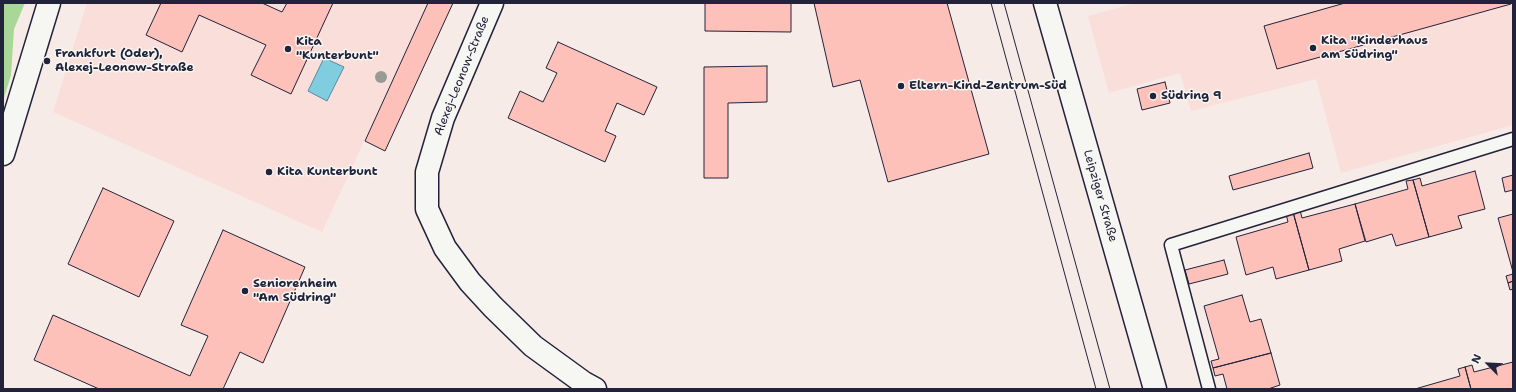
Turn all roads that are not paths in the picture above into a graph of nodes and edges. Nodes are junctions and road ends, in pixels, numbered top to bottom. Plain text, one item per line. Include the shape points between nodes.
1 (49, 3) edge
2 (492, 3) edge
3 (1045, 3) edge
4 (1513, 138) edge
5 (3, 154) edge
6 (596, 389) edge
7 (1155, 389) edge
8 (1209, 389) edge

1 - 5 street
2 - 6 street, Alexej-Leonow-Straße via 443,118 427,172 428,208 445,248 470,282 493,307 533,346
3 - 7 street, Leipziger Straße
4 - 8 lane via 1171,245

